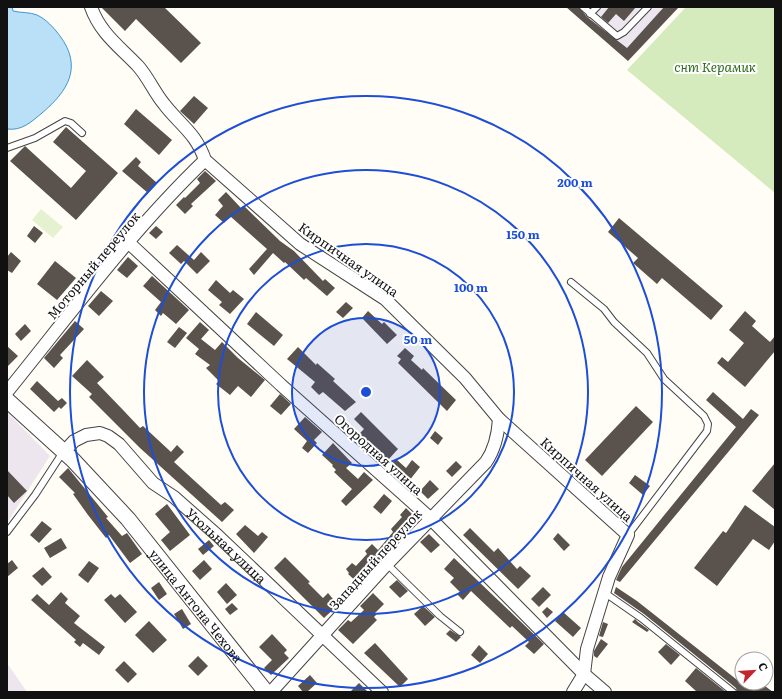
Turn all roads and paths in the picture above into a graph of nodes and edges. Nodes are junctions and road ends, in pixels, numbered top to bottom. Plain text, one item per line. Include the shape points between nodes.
1 (91, 7) edge
2 (583, 7) edge
3 (597, 7) edge
4 (648, 7) edge
5 (590, 14) junction
6 (82, 133) dead end
7 (7, 148) edge
8 (205, 160) junction
9 (128, 242) junction
10 (571, 282) dead end
11 (7, 392) edge
12 (7, 400) edge
13 (499, 419) junction
14 (64, 452) junction
15 (430, 518) junction
16 (7, 532) edge
17 (628, 535) junction
18 (387, 564) junction
19 (605, 593) junction
20 (460, 632) dead end
21 (323, 636) junction
22 (584, 674) junction
23 (266, 692) edge
24 (271, 692) edge
25 (382, 692) edge
26 (573, 692) edge
27 (605, 692) edge
28 (733, 692) edge

1 - 8 street, Кирпичная улица via 99,25 109,38 139,67 164,104 198,142
2 - 5 lane
3 - 5 lane
4 - 5 lane via 617,36
6 - 7 lane via 65,121 35,138
8 - 9 street, Моторный переулок
8 - 13 street, Кирпичная улица via 300,244 389,302 465,378
9 - 11 street, Моторный переулок
9 - 15 street, Огородная улица via 280,386
10 - 17 lane via 604,309 614,322 641,346 664,380 704,416 708,424 707,431
12 - 14 street
13 - 15 street, Западный переулок via 498,437 491,455
13 - 17 street, Кирпичная улица
14 - 16 lane
14 - 21 street, Угольная улица via 74,441 86,435 100,433 108,436 119,444 153,483 217,535
14 - 23 street, улица Антона Чехова via 128,519
15 - 18 street, Западный переулок
15 - 22 street, Огородная улица
17 - 19 street via 612,569
18 - 20 lane
18 - 21 street, Западный переулок
19 - 22 street via 587,649
19 - 28 lane via 632,611
21 - 24 street, Западный переулок
21 - 25 street, Угольная улица
22 - 26 street
22 - 27 street, Огородная улица

